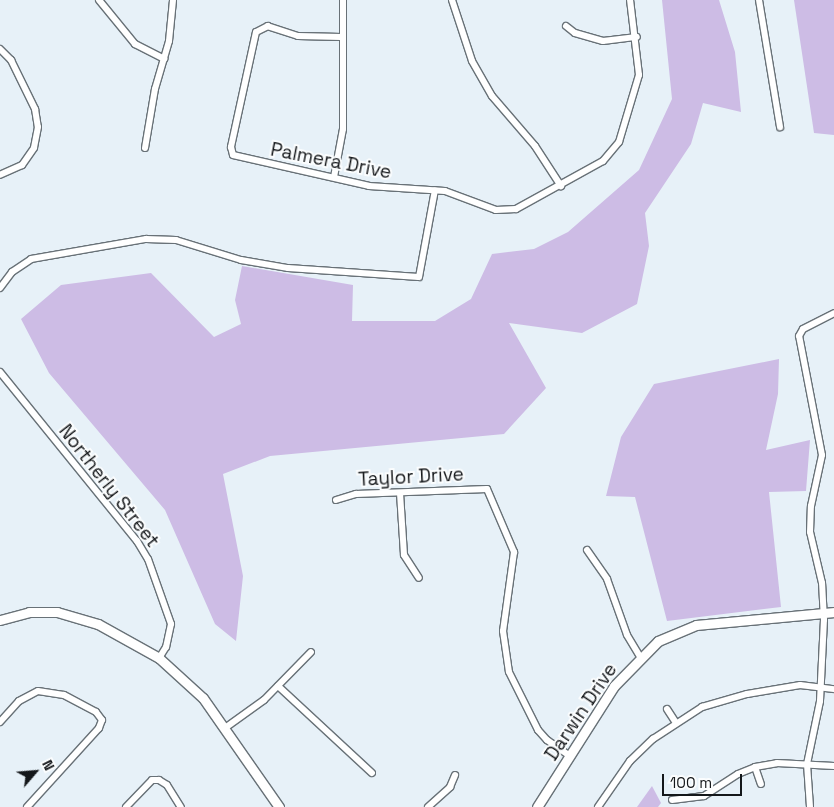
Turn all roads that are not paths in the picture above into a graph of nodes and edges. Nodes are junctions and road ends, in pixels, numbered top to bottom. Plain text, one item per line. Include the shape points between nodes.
1 (99, 0) edge
2 (173, 0) edge
3 (343, 0) edge
4 (452, 0) edge
5 (630, 0) edge
6 (759, 0) edge
7 (566, 26) dead end
8 (637, 37) junction
9 (341, 38) junction
10 (0, 49) edge
11 (164, 59) junction
12 (780, 127) dead end
13 (145, 148) dead end
14 (0, 176) edge
15 (334, 177) junction
16 (561, 186) junction
17 (435, 190) junction
18 (0, 288) edge
19 (834, 314) edge
20 (0, 372) edge
21 (400, 493) junction
22 (336, 500) dead end
23 (587, 550) dead end
24 (419, 578) dead end
25 (824, 612) junction
26 (834, 612) edge
27 (0, 620) edge
28 (311, 652) dead end
29 (640, 657) junction
30 (159, 658) junction
31 (278, 686) junction
32 (822, 687) junction
33 (834, 689) edge
34 (667, 709) dead end
35 (0, 722) edge
36 (676, 723) junction
37 (225, 728) junction
38 (570, 756) junction
39 (807, 764) junction
40 (756, 766) junction
41 (834, 766) edge
42 (372, 773) dead end
43 (455, 775) dead end
44 (760, 784) dead end
45 (672, 800) dead end
46 (27, 807) edge
47 (126, 807) edge
48 (181, 807) edge
49 (278, 807) edge
50 (428, 807) edge
51 (538, 807) edge
52 (598, 807) edge
53 (810, 807) edge

1 - 11 street via 135,44
2 - 11 street
3 - 9 street
4 - 16 street via 472,61 492,96 535,146
5 - 8 street, Palmera Drive
6 - 12 street
7 - 8 street via 575,33 603,41
8 - 16 street, Palmera Drive via 639,75 619,142 603,162
9 - 15 street via 343,129
9 - 15 street, Palmera Drive via 318,38 261,27 256,32 231,147 237,158
10 - 14 street via 11,60 35,110 38,127 34,148 22,164
11 - 13 street
15 - 17 street, Palmera Drive via 369,186
16 - 17 street, Palmera Drive via 524,207 496,210
17 - 18 street via 419,277 288,268 241,260 176,240 146,240 38,256 12,272
19 - 25 street via 802,329 799,336 822,455 811,506 810,532 822,583
20 - 30 street, Northerly Street via 148,559 171,624 166,647
21 - 22 street, Taylor Drive via 356,494
21 - 24 street via 404,555
21 - 38 street, Taylor Drive via 488,489 514,552 503,631 509,672 538,730
23 - 29 street via 607,579 627,635
25 - 26 street, Darwin Drive
25 - 29 street, Darwin Drive via 696,625 668,636
25 - 32 street
27 - 30 street via 29,612 57,612 98,624
28 - 31 street
29 - 38 street, Darwin Drive via 614,686
30 - 37 street via 204,698
31 - 37 street
31 - 42 street
32 - 33 street
32 - 36 street via 800,685 747,694 702,707
32 - 39 street
34 - 36 street
35 - 46 street via 19,701 38,692 64,695 96,712 102,720 100,728
36 - 52 street via 653,738 630,761
37 - 49 street
38 - 51 street, Darwin Drive
39 - 40 street
39 - 41 street
39 - 53 street
40 - 44 street
40 - 45 street via 704,796
43 - 50 street via 450,787
47 - 48 street via 152,780 167,785

